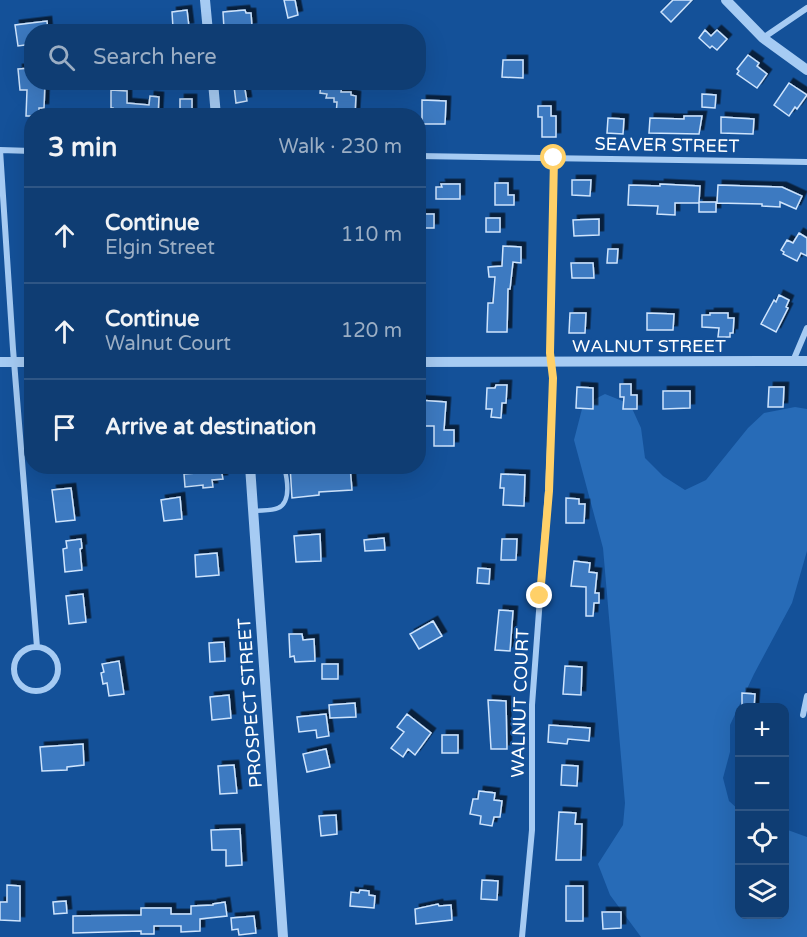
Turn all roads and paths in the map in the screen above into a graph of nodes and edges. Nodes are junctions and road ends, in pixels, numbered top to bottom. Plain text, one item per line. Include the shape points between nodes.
1 (205, 0) edge
2 (726, 0) edge
3 (807, 9) edge
4 (207, 24) edge
5 (763, 38) junction
6 (807, 70) edge
7 (214, 90) edge
8 (215, 108) edge
9 (0, 150) edge
10 (24, 151) edge
11 (426, 156) edge
12 (554, 158) junction
13 (807, 162) edge
14 (807, 328) edge
15 (793, 361) junction
16 (807, 361) edge
17 (0, 362) edge
18 (14, 362) junction
19 (24, 362) edge
20 (426, 362) edge
21 (551, 363) junction
22 (251, 474) edge
23 (285, 474) edge
24 (254, 511) junction
25 (38, 647) junction
26 (807, 696) edge
27 (803, 715) dead end
28 (283, 937) edge
29 (522, 937) edge

1 - 4 street
2 - 5 street
3 - 5 street
5 - 6 street
7 - 8 street
9 - 10 street
9 - 18 street
11 - 12 street, SEAVER STREET
12 - 13 street, SEAVER STREET
12 - 21 street, WALNUT COURT
14 - 15 street
15 - 16 street, WALNUT STREET
15 - 21 street, WALNUT STREET
17 - 18 street
18 - 19 street
18 - 25 street
20 - 21 street, WALNUT STREET
21 - 29 street, WALNUT COURT via 549,491 532,705 532,830
22 - 24 street, PROSPECT STREET
23 - 24 lane via 287,489 281,506
24 - 28 street, PROSPECT STREET
25 - 25 street via 20,655 14,668 22,686 36,691 54,682 58,668 52,654
26 - 27 street

